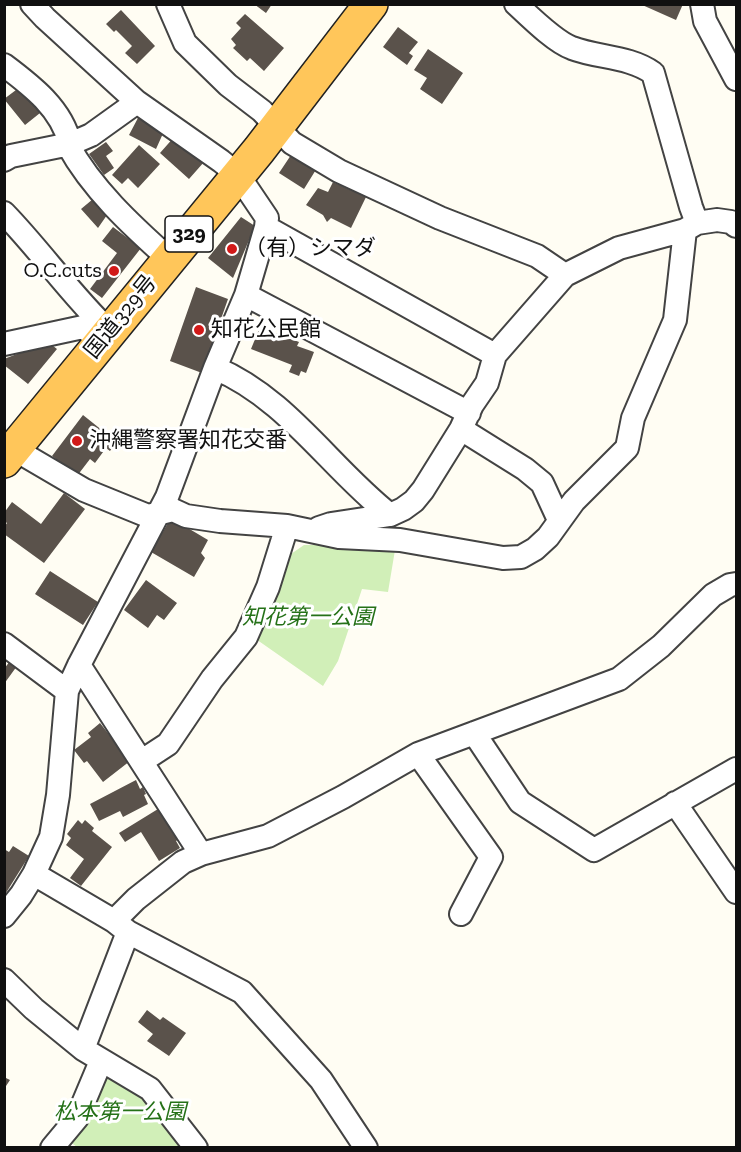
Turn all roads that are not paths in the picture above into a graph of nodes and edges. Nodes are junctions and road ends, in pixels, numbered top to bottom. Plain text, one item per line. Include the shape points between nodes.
1 (32, 4) edge
2 (168, 4) edge
3 (516, 4) edge
4 (702, 4) edge
5 (370, 5) edge
6 (4, 65) edge
7 (736, 80) edge
8 (137, 102) junction
9 (277, 126) junction
10 (69, 144) junction
11 (4, 160) edge
12 (238, 175) junction
13 (4, 213) edge
14 (691, 226) junction
15 (736, 226) edge
16 (266, 227) junction
17 (169, 259) junction
18 (565, 275) junction
19 (246, 295) junction
20 (105, 336) junction
21 (4, 344) edge
22 (495, 356) junction
23 (214, 368) junction
24 (465, 421) junction
25 (8, 452) edge
26 (158, 514) junction
27 (390, 515) junction
28 (559, 520) junction
29 (287, 526) junction
30 (311, 530) junction
31 (736, 584) edge
32 (4, 644) edge
33 (79, 665) junction
34 (67, 691) junction
35 (474, 733) junction
36 (418, 753) junction
37 (142, 761) junction
38 (736, 769) edge
39 (675, 803) junction
40 (201, 854) junction
41 (34, 874) junction
42 (736, 892) edge
43 (461, 914) dead end
44 (4, 915) edge
45 (121, 927) junction
46 (4, 980) edge
47 (92, 1055) junction
48 (52, 1148) edge
49 (196, 1148) edge
50 (366, 1148) edge

1 - 8 street
2 - 9 street via 185,43
3 - 14 street via 570,48 642,65 652,73 691,207
4 - 7 street via 705,21
5 - 9 highway, 国道329号 / 329
6 - 10 street via 46,99 67,132
8 - 10 street via 91,135
8 - 12 street
9 - 12 highway, 国道329号 / 329
9 - 18 street via 292,143 339,171 440,218 537,256
10 - 11 street
10 - 17 street via 79,165 109,200
12 - 16 street via 267,218
12 - 17 highway, 国道329号 / 329
13 - 20 street via 33,243
14 - 15 street via 717,220
14 - 18 street via 619,248
14 - 28 street via 675,320 633,418 627,448
16 - 19 street
16 - 22 street
17 - 20 highway, 国道329号 / 329
18 - 22 street
19 - 23 street
19 - 24 street
20 - 21 street via 82,327
20 - 25 highway, 国道329号 / 329
22 - 24 street via 488,383
23 - 26 street
23 - 27 street via 239,379 269,400
24 - 27 street via 418,496
24 - 28 street via 542,483
25 - 26 street via 84,490 148,516
26 - 29 street via 172,510 220,521
26 - 33 street
27 - 30 street
28 - 30 street via 535,549 521,557 502,558 400,540 339,537
29 - 30 street
29 - 37 street via 268,588 246,637 168,744
31 - 35 street via 713,595 661,646 619,679
32 - 34 street
33 - 34 street
33 - 37 street
34 - 41 street via 51,837
35 - 36 street
35 - 39 street via 520,802 594,850
36 - 40 street via 268,836
36 - 43 street via 491,857
37 - 40 street
38 - 39 street
39 - 42 street
40 - 45 street via 183,862 136,899
41 - 44 street
41 - 45 street
45 - 47 street
45 - 50 street via 242,992 321,1080
46 - 47 street via 34,1010
47 - 48 street via 77,1118
47 - 49 street via 150,1089

